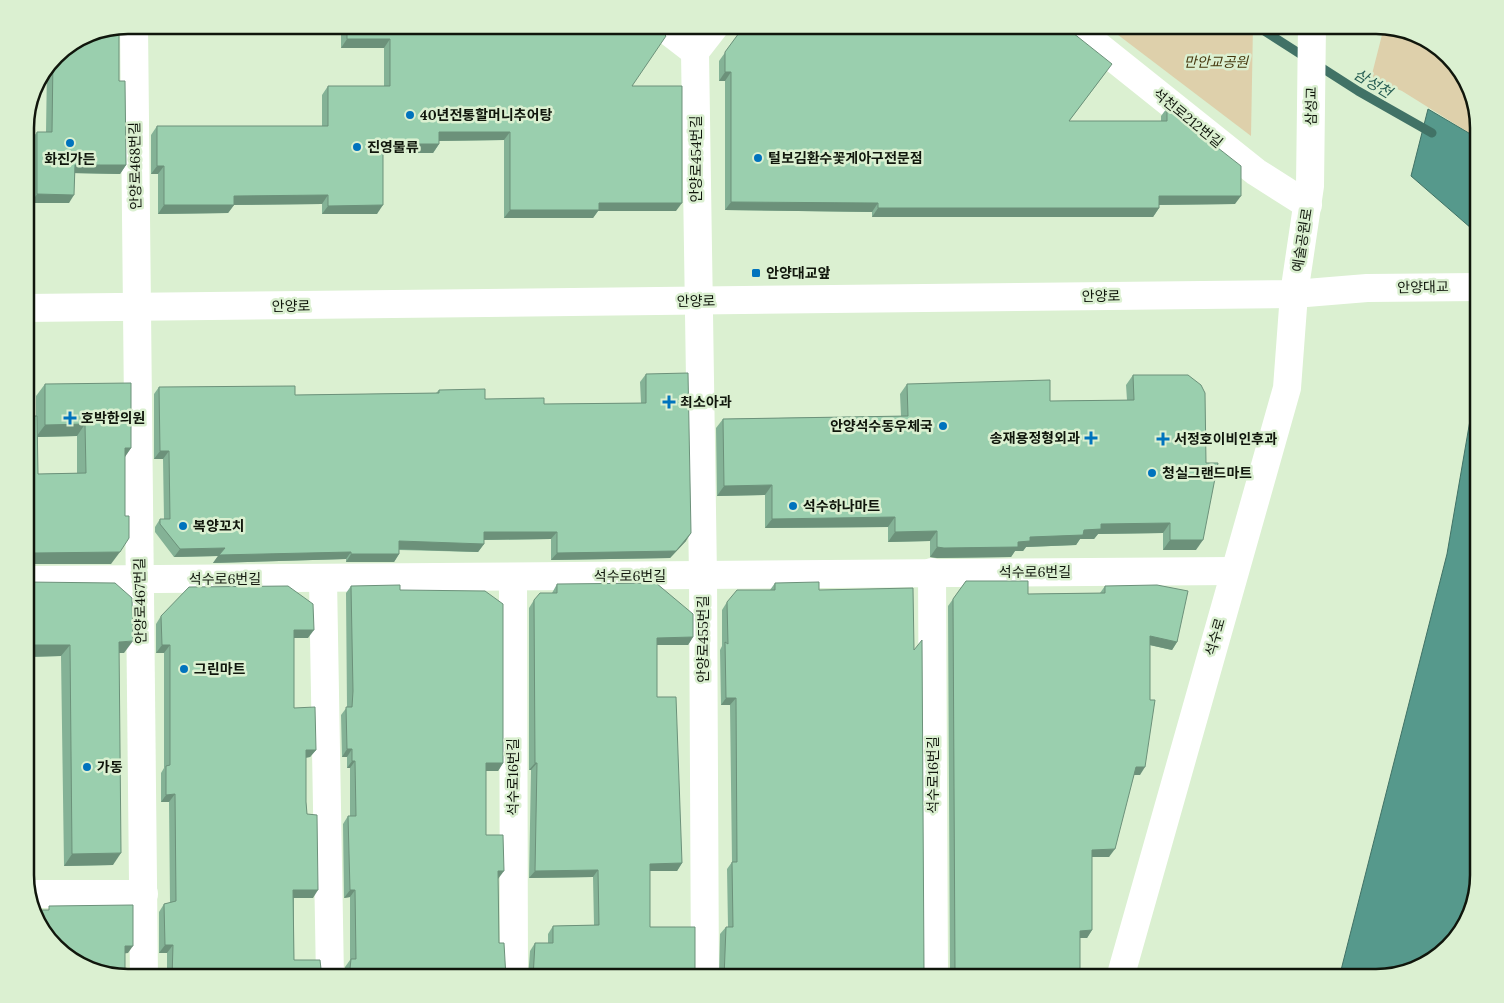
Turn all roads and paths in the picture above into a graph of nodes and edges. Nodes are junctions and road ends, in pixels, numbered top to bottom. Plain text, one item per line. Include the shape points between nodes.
1 (134, 34) edge
2 (672, 34) edge
3 (709, 34) edge
4 (1083, 34) edge
5 (1312, 34) edge
6 (695, 52) junction
7 (1309, 196) junction
8 (1470, 287) edge
9 (1367, 288) joint
10 (1294, 294) junction
11 (697, 301) junction
12 (34, 308) edge
13 (137, 308) junction
14 (1234, 571) junction
15 (932, 572) junction
16 (703, 576) junction
17 (513, 577) junction
18 (323, 579) junction
19 (34, 580) edge
20 (139, 580) junction
21 (36, 894) edge
22 (144, 894) junction
23 (144, 969) edge
24 (330, 969) edge
25 (514, 969) edge
26 (705, 969) edge
27 (934, 969) edge
28 (1123, 969) edge

1 - 13 street, 안양로468번길
2 - 6 street
3 - 6 street
4 - 7 street, 석천로212번길 via 1256,172
5 - 7 street, 삼성교
6 - 11 street, 안양로454번길
7 - 10 street, 예술공원로
8 - 9 street, 안양대교
9 - 10 street, 안양로
10 - 11 street, 안양로
10 - 14 street, 석수로 via 1287,388
11 - 13 street, 안양로
11 - 16 street, 안양로455번길
12 - 13 street, 안양로
13 - 20 street, 안양로467번길
14 - 15 street, 석수로6번길
14 - 28 street, 석수로
15 - 16 street, 석수로6번길
15 - 27 street, 석수로16번길
16 - 17 street, 석수로6번길
16 - 26 street, 안양로455번길
17 - 18 street, 석수로6번길
17 - 25 street, 석수로16번길
18 - 20 street, 석수로6번길
18 - 24 street
19 - 20 street, 석수로6번길
20 - 22 street, 안양로467번길
21 - 22 street
22 - 23 street, 안양로467번길

